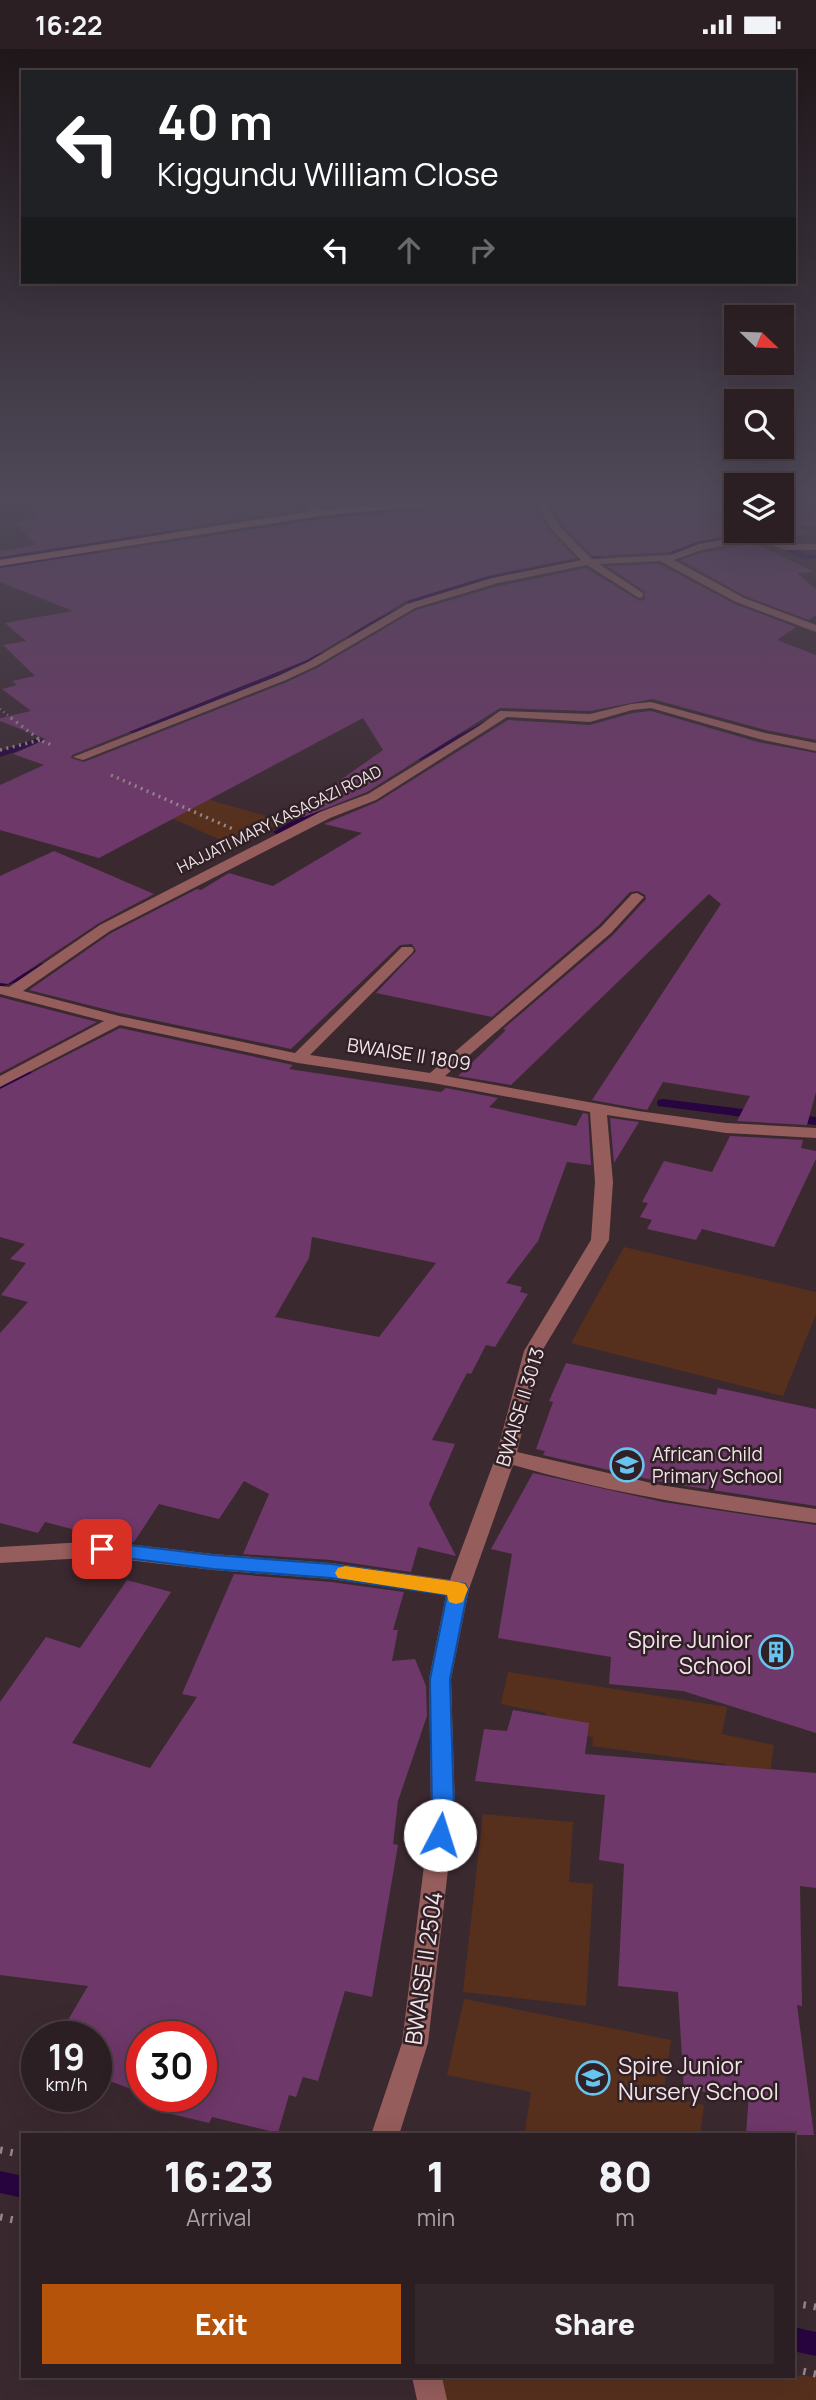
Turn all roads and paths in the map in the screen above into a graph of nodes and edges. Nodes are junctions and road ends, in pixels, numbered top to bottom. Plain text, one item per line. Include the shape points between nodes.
1 (408, 608) edge
2 (760, 608) edge
3 (816, 629) edge
4 (0, 709) edge
5 (40, 740) junction
6 (816, 747) edge
7 (0, 750) edge
8 (79, 757) junction
9 (269, 845) junction
10 (637, 897) dead end
11 (407, 950) dead end
12 (6, 990) edge
13 (118, 1020) junction
14 (298, 1058) junction
15 (433, 1079) junction
16 (0, 1082) edge
17 (598, 1108) junction
18 (816, 1133) edge
19 (506, 1456) junction
20 (816, 1516) edge
21 (0, 1555) edge
22 (458, 1589) junction
23 (387, 2133) edge
24 (0, 2150) edge
25 (21, 2155) edge
26 (0, 2217) edge
27 (21, 2222) edge
28 (795, 2303) edge
29 (816, 2307) edge
30 (795, 2369) edge
31 (816, 2374) edge
32 (427, 2378) edge
33 (432, 2400) edge

1 - 8 street via 282,678
2 - 3 street
4 - 5 path
5 - 7 path
5 - 8 path
6 - 9 street, HAJJATI MARY KASAGAZI ROAD via 651,705 590,718 507,712 372,797 325,815
8 - 9 path
9 - 12 street, HAJJATI MARY KASAGAZI ROAD via 105,928
10 - 15 street via 606,930
11 - 14 street
12 - 13 street, BWAISE II 1809
13 - 14 street, BWAISE II 1809
13 - 16 street
14 - 15 street, BWAISE II 1809
15 - 17 street, BWAISE II 1809
17 - 18 street, BWAISE II 1809 via 726,1128
17 - 19 street, BWAISE II 3013 via 604,1182 600,1240 533,1351
19 - 20 street via 596,1481
19 - 22 street, BWAISE II 3013
21 - 22 street via 102,1549 331,1571
22 - 23 street, BWAISE II 2504 via 440,1679 443,1809 415,2043
24 - 25 path
26 - 27 path
28 - 29 path
30 - 31 path
32 - 33 street

